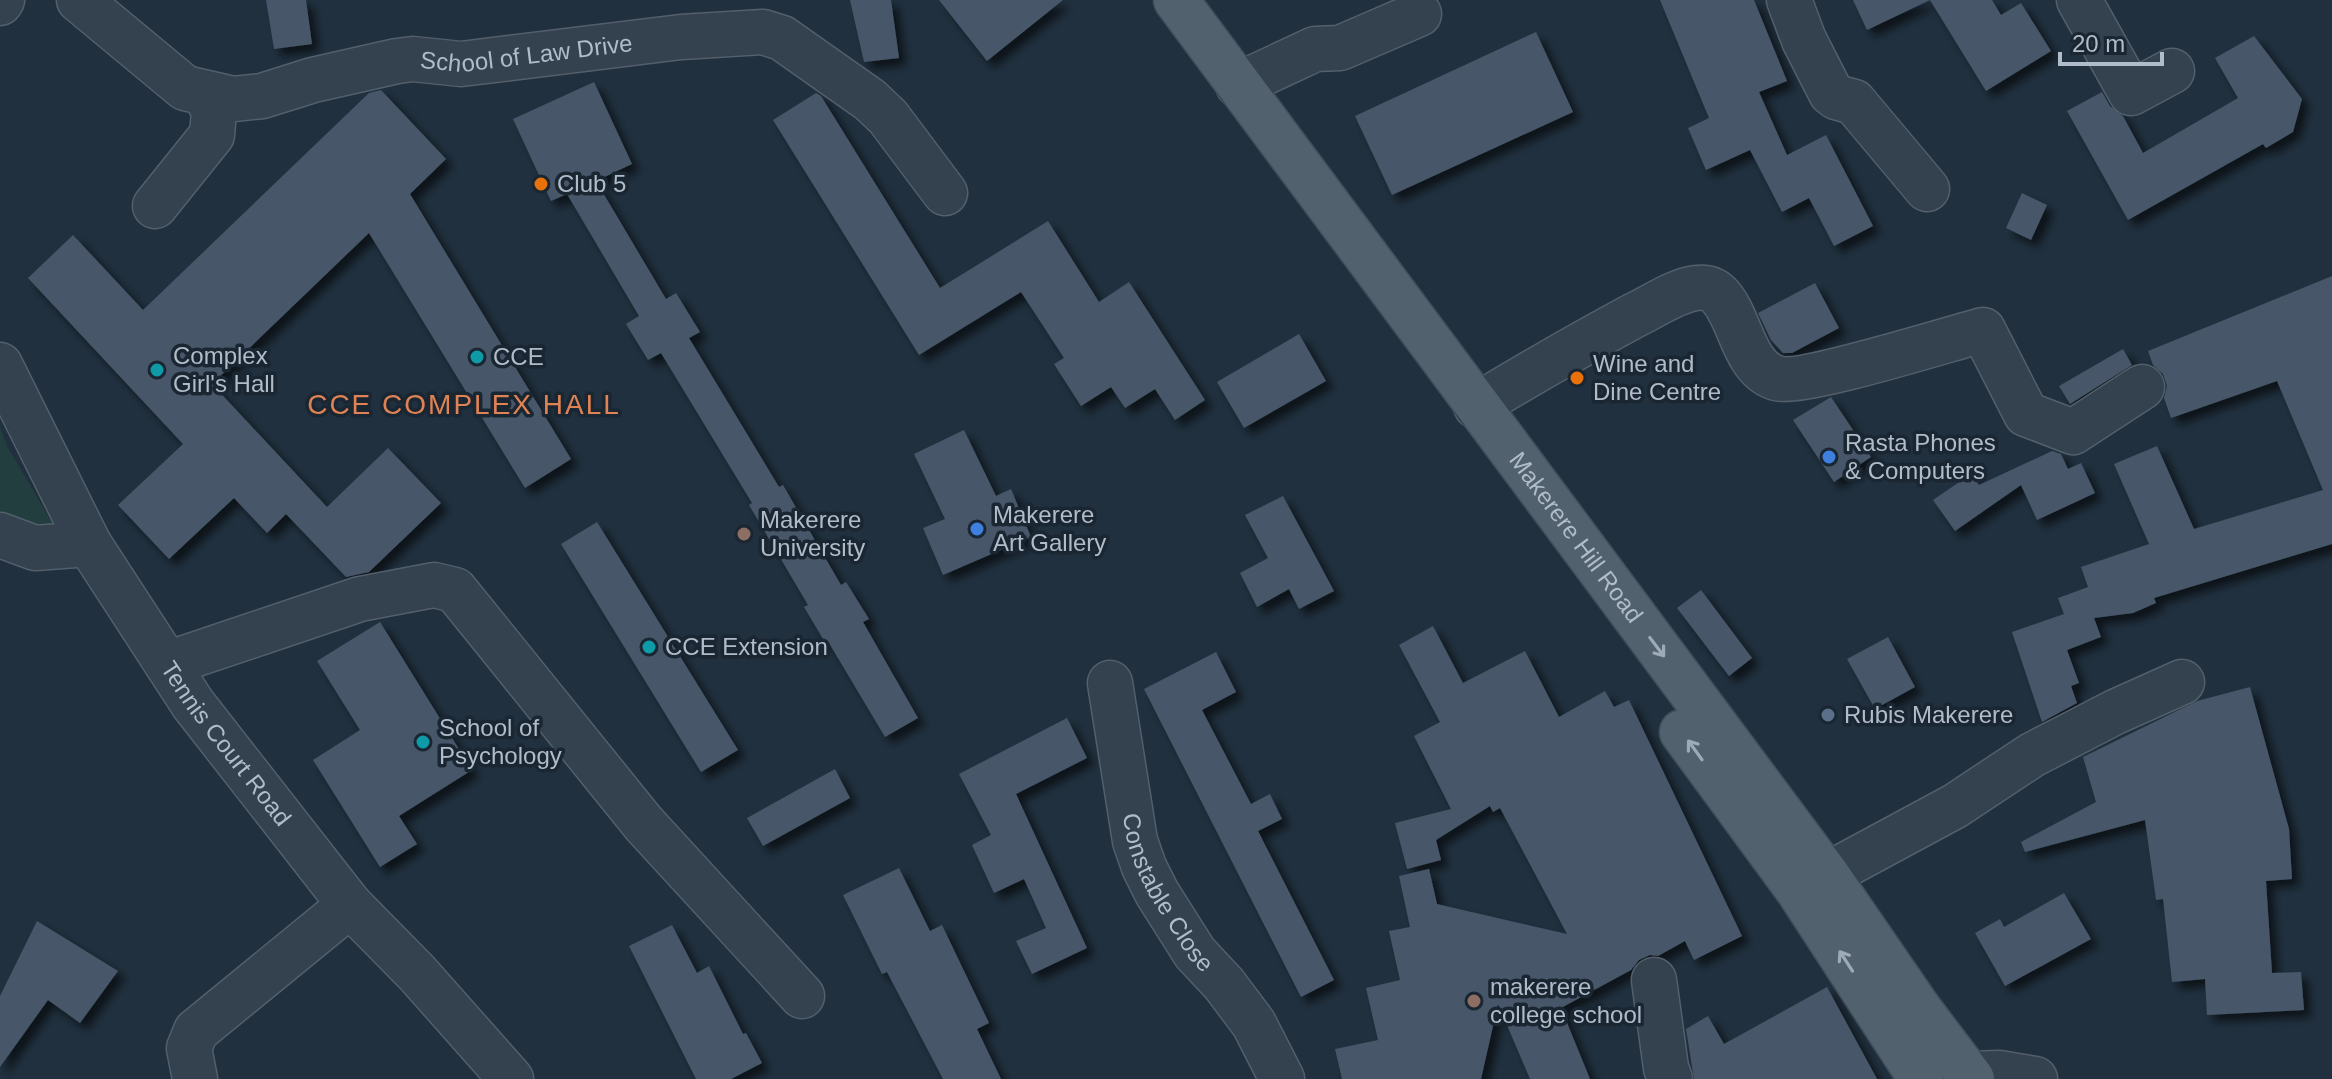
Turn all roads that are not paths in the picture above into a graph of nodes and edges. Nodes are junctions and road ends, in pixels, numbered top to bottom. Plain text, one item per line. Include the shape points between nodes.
1 (79, 0) edge
2 (1142, 0) edge
3 (1176, 0) edge
4 (1789, 0) edge
5 (2079, 0) edge
6 (1419, 14) dead end
7 (2172, 71) dead end
8 (1238, 85) junction
9 (205, 94) junction
10 (1927, 189) dead end
11 (945, 193) dead end
12 (155, 206) dead end
13 (0, 365) edge
14 (2142, 387) dead end
15 (1476, 406) junction
16 (0, 535) edge
17 (89, 544) junction
18 (167, 664) junction
19 (2182, 682) dead end
20 (1110, 683) dead end
21 (1827, 875) junction
22 (350, 905) junction
23 (1654, 980) dead end
24 (802, 996) dead end
25 (1970, 1076) edge
26 (195, 1079) edge
27 (511, 1079) edge
28 (1282, 1079) edge
29 (1670, 1079) edge
30 (1921, 1079) edge
31 (2035, 1079) edge

1 - 9 street, School of Law Drive via 166,75
30 -> 2 main road, Makerere Hill Road via 1798,890
3 - 8 main road, Makerere Hill Road
4 - 10 street via 1831,93 1854,102
5 - 7 street via 2131,93
6 - 8 street via 1340,48 1315,49
8 - 15 main road, Makerere Hill Road
9 - 11 street, School of Law Drive via 233,99 262,96 413,59 461,64 763,32 782,38 870,100
9 - 12 street via 214,111 212,135
13 - 17 street, Tennis Court Road
14 - 15 street via 2073,432 2026,414 1983,330 1822,374 1776,378 1750,353 1722,297 1712,288 1695,288 1567,351
15 -> 21 main road, Makerere Hill Road
16 - 17 street via 35,548
17 - 18 street, Tennis Court Road
18 - 22 street, Tennis Court Road
18 - 24 street via 360,599 434,585 455,590 644,824
19 - 21 street via 2032,755 1955,806
20 - 28 street, Constable Close via 1135,841 1144,867 1195,953 1254,1024
21 - 25 main road, Makerere Hill Road
22 - 26 street via 196,1031 189,1048
22 - 27 street, Tennis Court Road
23 - 29 street
25 - 31 street via 1999,1073

